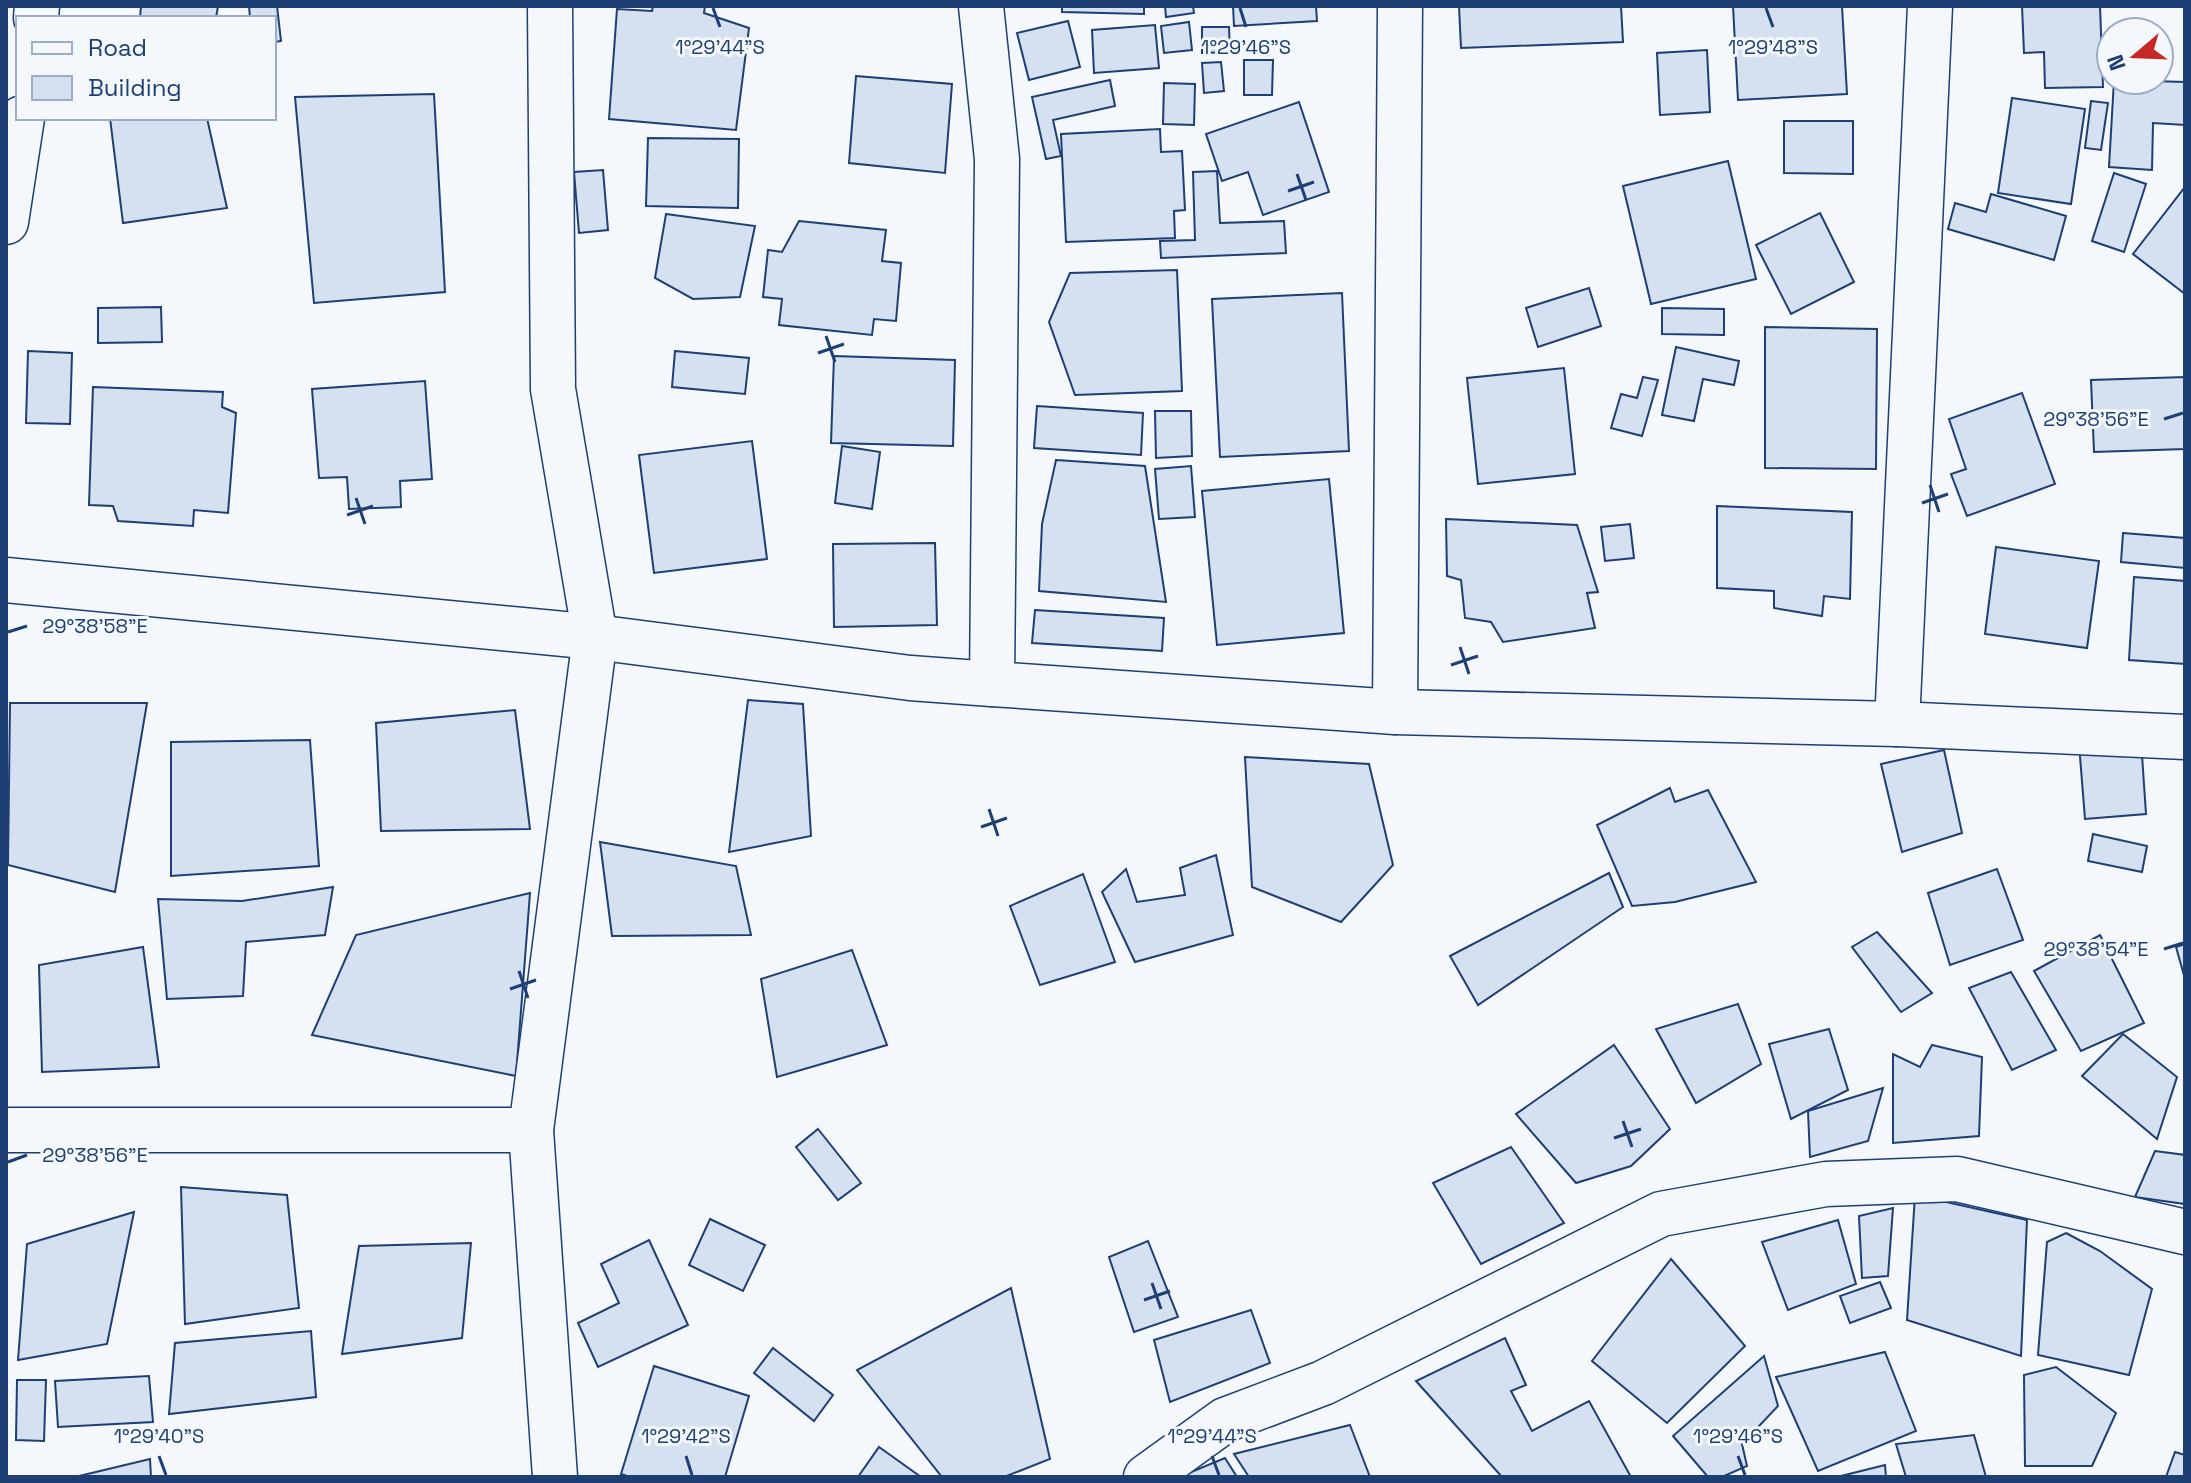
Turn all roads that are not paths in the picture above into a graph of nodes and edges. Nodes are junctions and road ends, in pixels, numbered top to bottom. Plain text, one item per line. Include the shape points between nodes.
1 (550, 6) edge
2 (981, 6) edge
3 (1400, 6) edge
4 (1930, 6) edge
5 (22, 120) edge
6 (6, 222) edge
7 (6, 580) edge
8 (595, 637) junction
9 (992, 684) junction
10 (1395, 712) junction
11 (1897, 724) junction
12 (2185, 737) edge
13 (6, 1130) edge
14 (531, 1130) junction
15 (2185, 1232) edge
16 (555, 1477) edge
17 (1146, 1477) edge

1 - 8 street via 553,389
2 - 9 street via 997,159
3 - 10 street
4 - 11 street
5 - 6 street
7 - 8 street
8 - 9 street
8 - 14 street
9 - 10 street
10 - 11 street
11 - 12 street
13 - 14 street
14 - 16 street
15 - 17 street via 1957,1179 1826,1184 1661,1214 1323,1383 1225,1420

